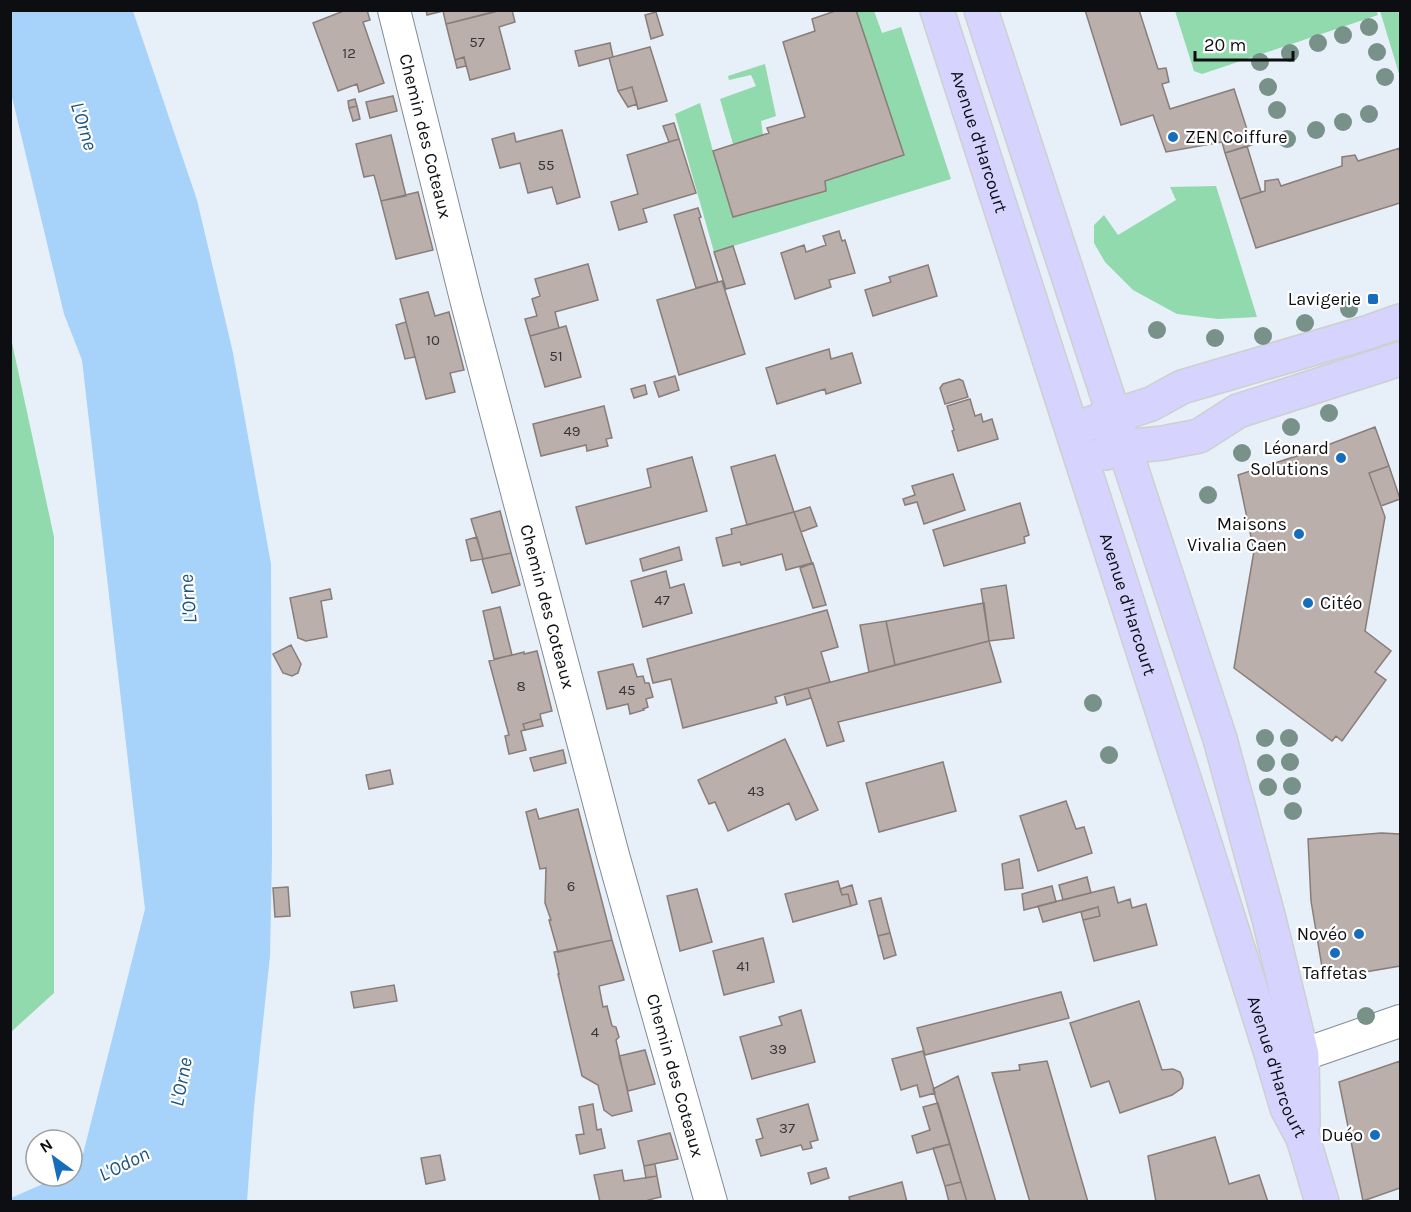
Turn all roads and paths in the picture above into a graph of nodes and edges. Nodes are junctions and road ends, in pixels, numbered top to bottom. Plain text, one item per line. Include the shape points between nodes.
1 (394, 10) edge
2 (937, 10) edge
3 (981, 10) edge
4 (1401, 321) edge
5 (1369, 332) junction
6 (1390, 362) edge
7 (1114, 416) junction
8 (1072, 430) junction
9 (1124, 447) junction
10 (1082, 460) junction
11 (1401, 1021) edge
12 (1302, 1055) junction
13 (1303, 1138) junction
14 (711, 1202) edge
15 (1322, 1202) edge

1 - 14 street, Chemin des Coteaux via 610,843
2 - 8 main road, Avenue d'Harcourt
3 - 7 main road, Avenue d'Harcourt
4 - 5 main road
5 - 6 main road
5 - 7 main road via 1182,387 1151,404
6 - 9 main road via 1238,411 1199,436
7 - 8 main road
7 - 9 main road, Avenue d'Harcourt
8 - 10 main road, Avenue d'Harcourt
9 - 10 main road
9 - 12 main road, Avenue d'Harcourt via 1220,739
10 - 13 main road, Avenue d'Harcourt via 1287,1108
11 - 12 street
12 - 13 main road, Avenue d'Harcourt
13 - 15 main road

